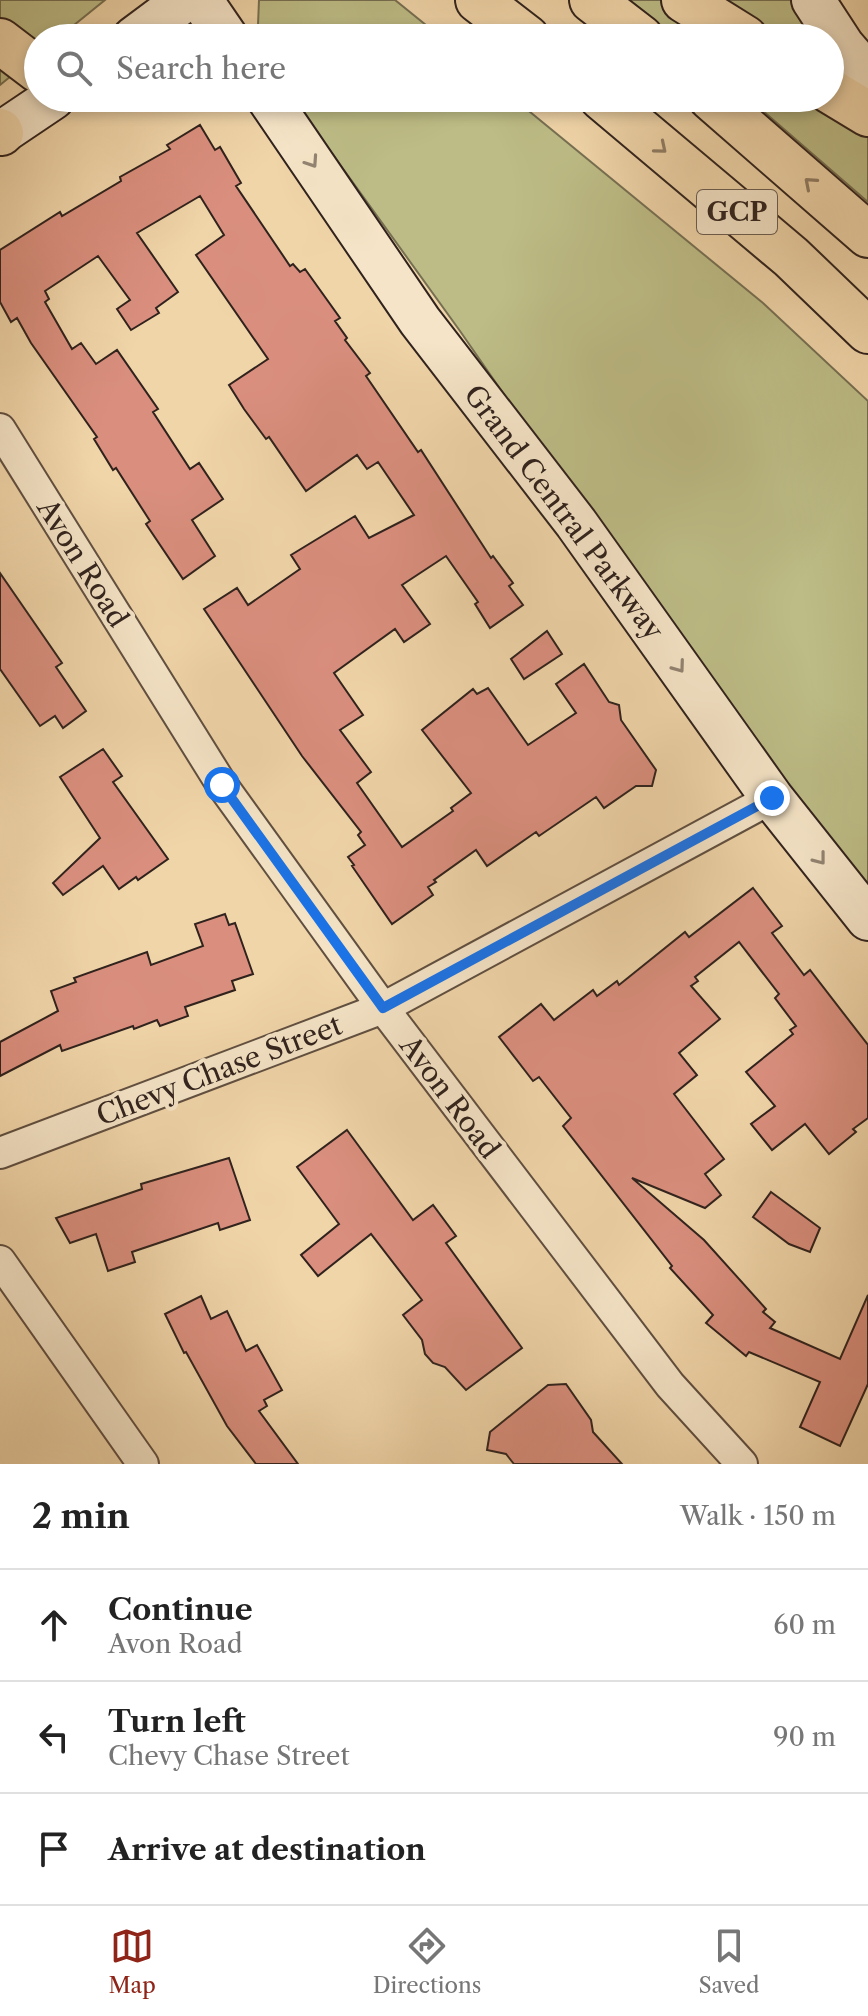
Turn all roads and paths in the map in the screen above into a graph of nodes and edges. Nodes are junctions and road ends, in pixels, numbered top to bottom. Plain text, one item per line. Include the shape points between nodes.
1 (185, 0) edge
2 (201, 0) edge
3 (478, 0) edge
4 (592, 0) edge
5 (684, 0) edge
6 (813, 0) edge
7 (153, 24) edge
8 (217, 24) edge
9 (509, 24) edge
10 (623, 24) edge
11 (723, 24) edge
12 (829, 24) edge
13 (0, 41) edge
14 (844, 47) edge
15 (24, 59) edge
16 (868, 75) edge
17 (844, 99) edge
18 (31, 112) edge
19 (278, 112) edge
20 (619, 112) edge
21 (727, 112) edge
22 (868, 114) edge
23 (0, 132) edge
24 (868, 235) edge
25 (868, 331) edge
26 (0, 429) edge
27 (772, 798) junction
28 (868, 919) edge
29 (383, 1008) junction
30 (0, 1153) edge
31 (0, 1261) edge
32 (143, 1464) edge
33 (742, 1464) edge

1 - 7 main road
2 - 8 main road
3 - 9 highway
4 - 10 highway
5 - 11 highway
6 - 12 main road
13 - 15 highway
14 - 16 main road
17 - 22 highway
18 - 23 main road
19 -> 27 main road, Grand Central Parkway via 420,321 576,523
20 -> 25 highway, GCP via 791,257
24 -> 21 highway, GCP
26 - 29 street, Avon Road via 222,785
27 -> 28 main road, Grand Central Parkway
27 - 29 street, Chevy Chase Street
29 - 30 street, Chevy Chase Street
29 - 33 street, Avon Road via 670,1385
31 - 32 street

